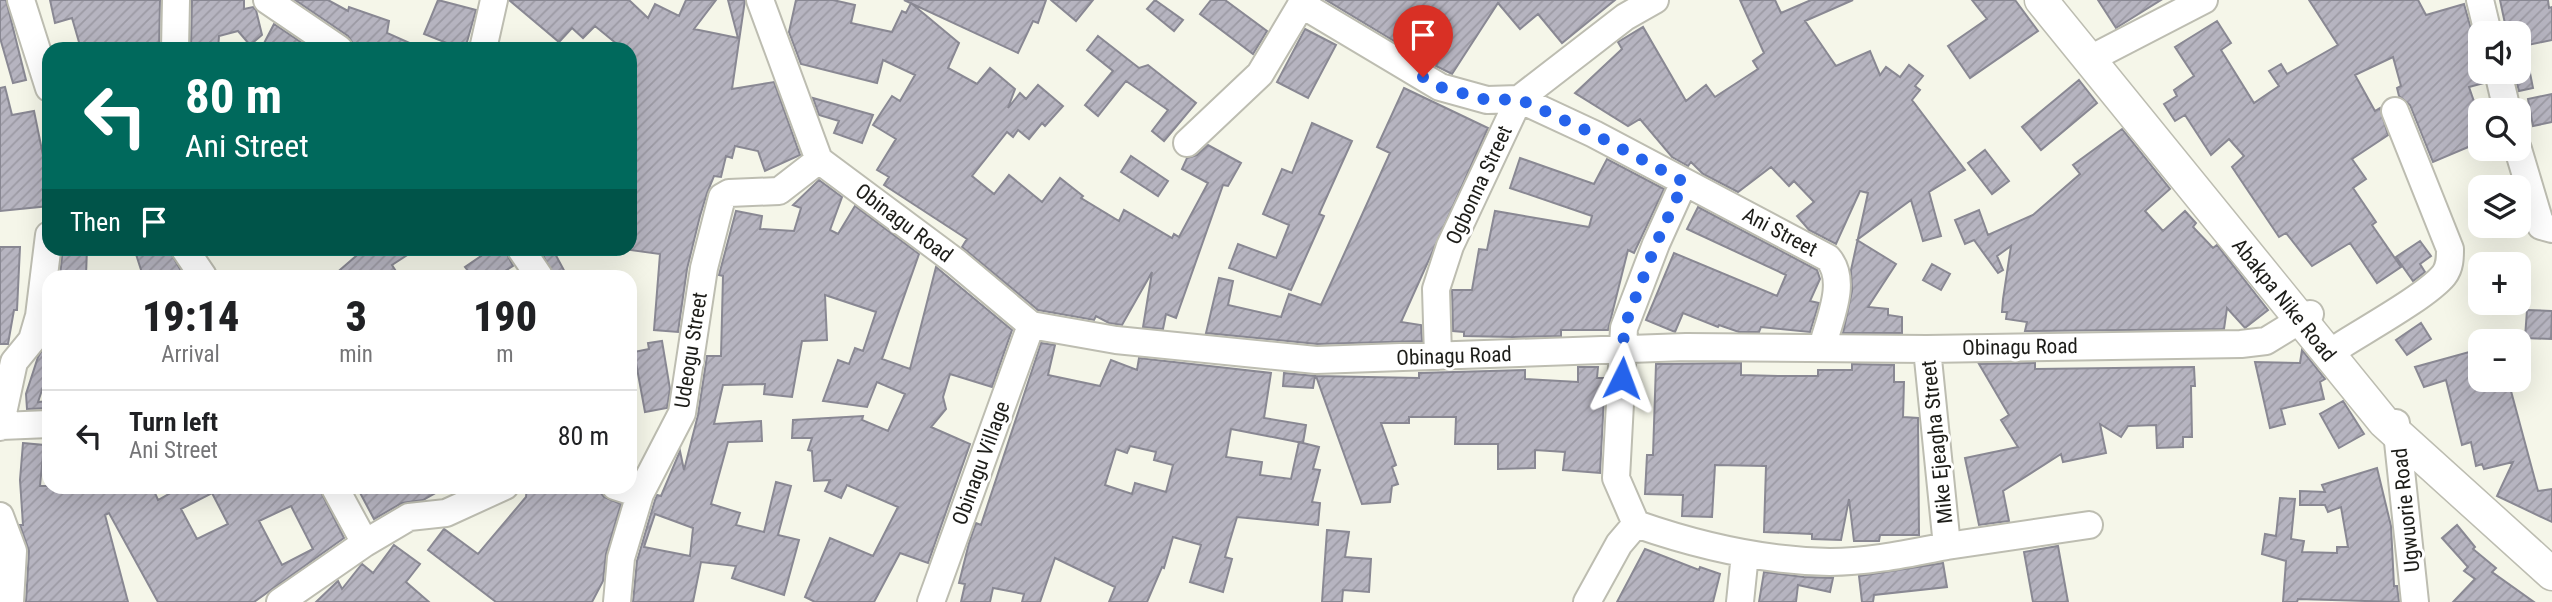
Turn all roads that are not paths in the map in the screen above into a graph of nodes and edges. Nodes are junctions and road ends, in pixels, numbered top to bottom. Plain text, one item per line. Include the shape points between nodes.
1 (20, 0) edge
2 (176, 0) edge
3 (267, 0) edge
4 (494, 0) edge
5 (760, 0) edge
6 (1655, 0) edge
7 (2041, 0) edge
8 (2055, 0) edge
9 (2204, 0) edge
10 (2480, 0) edge
11 (1302, 2) edge
12 (2485, 21) edge
13 (175, 42) edge
14 (324, 42) edge
15 (484, 42) edge
16 (2094, 57) junction
17 (42, 67) edge
18 (1519, 99) junction
19 (2395, 111) dead end
20 (1187, 143) dead end
21 (820, 160) junction
22 (2522, 161) edge
23 (1684, 182) junction
24 (2552, 229) edge
25 (42, 292) edge
26 (2305, 318) junction
27 (1031, 325) junction
28 (1822, 348) junction
29 (2337, 348) junction
30 (1927, 349) junction
31 (1623, 352) junction
32 (1438, 356) junction
33 (42, 424) edge
34 (2397, 426) junction
35 (0, 427) edge
36 (637, 477) edge
37 (338, 494) edge
38 (488, 494) edge
39 (627, 494) edge
40 (0, 516) edge
41 (1636, 524) junction
42 (2088, 525) dead end
43 (365, 543) junction
44 (1947, 547) junction
45 (1745, 554) junction
46 (2552, 564) edge
47 (2552, 575) edge
48 (2420, 597) edge
49 (10, 602) edge
50 (281, 602) edge
51 (617, 602) edge
52 (931, 602) edge
53 (1587, 602) edge
54 (1740, 602) edge

1 - 17 street
2 - 13 street
3 - 14 street
4 - 15 street
5 - 21 street
6 - 18 street, Ogbonna Street via 1625,17
7 - 16 main road, Abakpa Nike Road
8 - 16 main road, Abakpa Nike Road
9 - 16 street
10 - 12 street
11 - 18 street, Ani Street via 1440,87 1487,100
11 - 20 street via 1259,74
16 - 26 main road, Abakpa Nike Road
18 - 23 street, Ani Street
18 - 32 street, Ogbonna Street via 1446,257 1436,289
19 - 29 street via 2450,249 2450,261 2444,275 2429,288
21 - 27 street, Obinagu Road
21 - 36 street, Udeogu Street via 779,191 722,197 704,268 682,413
22 - 24 street via 2541,226
23 - 28 street, Ani Street via 1828,258 1837,268 1838,283
23 - 31 street via 1624,328
25 - 35 street via 32,340 14,362
26 - 29 main road, Abakpa Nike Road
26 - 30 street, Obinagu Road via 2266,341 2241,344
26 - 34 main road, Abakpa Nike Road
27 - 32 street, Obinagu Road via 1116,340 1316,360
27 - 52 street, Obinagu Village
28 - 30 street, Obinagu Road
28 - 31 street, Obinagu Road
29 - 34 main road, Abakpa Nike Road
30 - 44 street, Mike Ejeagha Street
31 - 32 street, Obinagu Road
31 - 41 street via 1616,478
33 - 35 street
34 - 46 main road, Abakpa Nike Road
34 - 47 main road, Abakpa Nike Road
34 - 48 street, Ugwuorie Road
37 - 43 street
38 - 43 street via 446,513 409,517
39 - 51 street, Udeogu Street
40 - 49 street via 13,551
41 - 45 street, Mike Ejeagha Street via 1690,543
41 - 53 street via 1619,544
42 - 44 street
43 - 50 street
44 - 45 street, Mike Ejeagha Street via 1831,562
45 - 54 street

